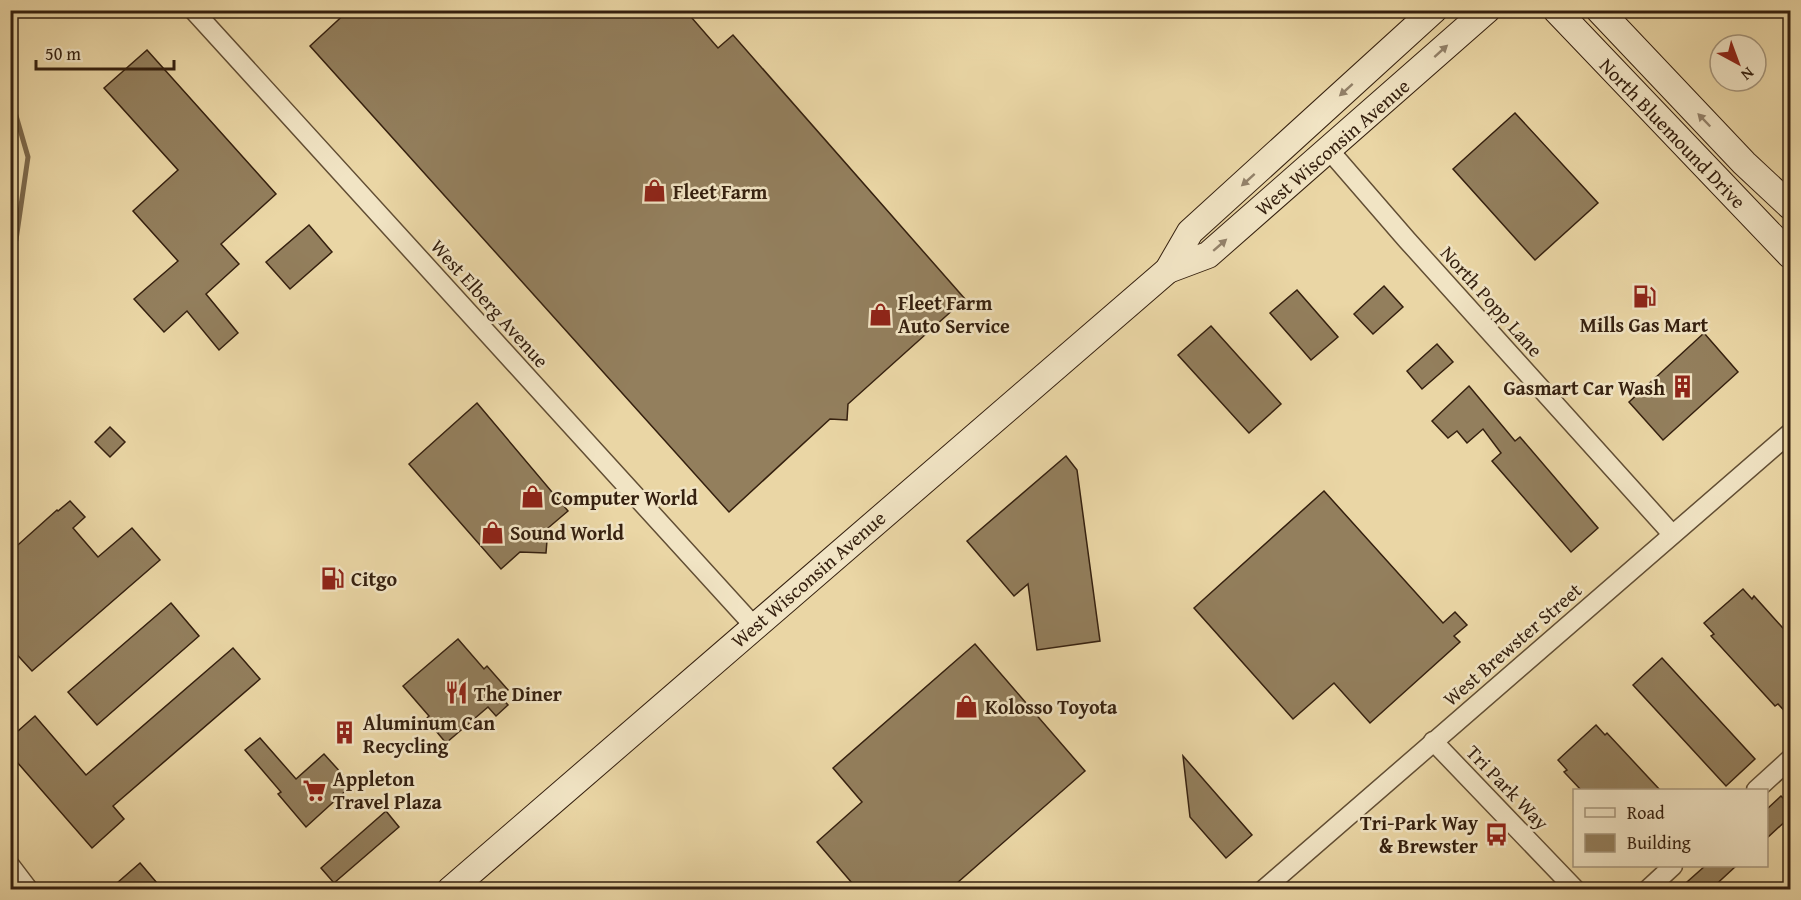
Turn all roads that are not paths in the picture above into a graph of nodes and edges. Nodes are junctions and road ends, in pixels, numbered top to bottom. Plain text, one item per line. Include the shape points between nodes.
1 (193, 10) edge
2 (1434, 10) edge
3 (1487, 10) edge
4 (1556, 10) edge
5 (1599, 10) edge
6 (1329, 150) junction
7 (1791, 206) edge
8 (1791, 255) edge
9 (1168, 270) junction
10 (1791, 433) edge
11 (1672, 534) junction
12 (754, 626) junction
13 (1433, 741) junction
14 (1791, 759) edge
15 (1757, 789) edge
16 (10, 866) edge
17 (1672, 867) edge
18 (30, 890) edge
19 (450, 890) edge
20 (1263, 890) edge
21 (1576, 890) edge
22 (1647, 890) edge

1 - 12 street, West Elberg Avenue
2 -> 9 main road, West Wisconsin Avenue via 1190,232
6 -> 3 main road, West Wisconsin Avenue
4 - 8 main road, North Bluemound Drive
7 -> 5 main road, North Bluemound Drive via 1744,163
9 -> 6 main road, West Wisconsin Avenue via 1208,255
6 - 11 street, North Popp Lane
9 - 12 main road, West Wisconsin Avenue
10 - 11 street, West Brewster Street
11 - 13 street, West Brewster Street
12 - 19 main road, West Wisconsin Avenue
13 - 20 street, West Brewster Street
13 - 21 street, Tri Park Way
14 - 15 street
16 - 18 street
17 - 22 street

